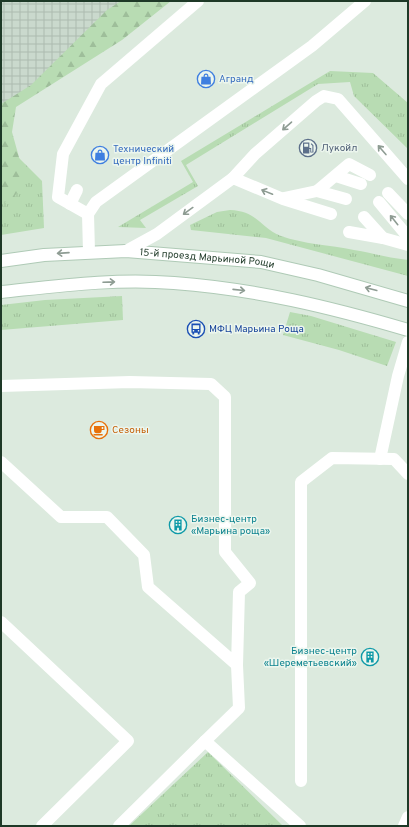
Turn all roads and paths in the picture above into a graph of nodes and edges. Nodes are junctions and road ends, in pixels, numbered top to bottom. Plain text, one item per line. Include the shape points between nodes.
1 (198, 1) edge
2 (365, 1) edge
3 (370, 175) dead end
4 (336, 176) junction
5 (233, 178) junction
6 (408, 179) edge
7 (361, 184) dead end
8 (77, 190) dead end
9 (317, 191) junction
10 (388, 193) dead end
11 (283, 199) junction
12 (346, 199) dead end
13 (379, 202) dead end
14 (70, 204) junction
15 (88, 214) junction
16 (331, 214) dead end
17 (408, 214) edge
18 (364, 218) dead end
19 (349, 232) dead end
20 (408, 237) edge
21 (383, 238) junction
22 (408, 245) edge
23 (126, 251) junction
24 (89, 252) junction
25 (1, 260) edge
26 (1, 292) edge
27 (408, 301) edge
28 (408, 330) edge
29 (408, 342) edge
30 (1, 386) edge
31 (380, 459) junction
32 (1, 462) edge
33 (408, 474) edge
34 (1, 622) edge
35 (237, 665) junction
36 (205, 741) junction
37 (301, 781) dead end
38 (408, 818) edge
39 (42, 826) edge
40 (119, 826) edge
41 (300, 826) edge
42 (404, 826) edge

1 - 14 main road via 101,84 63,154 58,197
2 - 15 main road via 312,46 96,202
3 - 4 main road via 349,164
4 - 7 main road
4 - 9 main road
6 -> 5 main road via 338,99 331,96 324,96 316,101 255,154
11 -> 5 main road
5 -> 23 main road via 157,234
8 - 14 main road
9 - 11 main road
9 - 12 main road
10 - 17 main road
11 - 16 main road
20 -> 13 main road
14 - 15 main road
15 - 24 main road
18 - 21 main road
19 - 21 main road
21 - 22 main road
23 - 24 main road, 15-й проезд Марьиной Рощи
27 -> 23 main road, 15-й проезд Марьиной Рощи via 318,275 261,262
24 -> 25 main road, 15-й проезд Марьиной Рощи
26 -> 28 main road via 92,283 173,283 257,292 307,302
29 - 31 main road
30 - 35 main road via 130,382 211,384 225,397 225,552 250,583 240,592
31 - 33 main road via 394,459
31 - 37 main road via 332,458 301,482
32 - 35 main road via 61,517 107,517 144,555 148,587
34 - 39 main road via 128,741
35 - 36 main road via 239,708
36 - 40 main road
36 - 41 main road
38 - 42 main road

